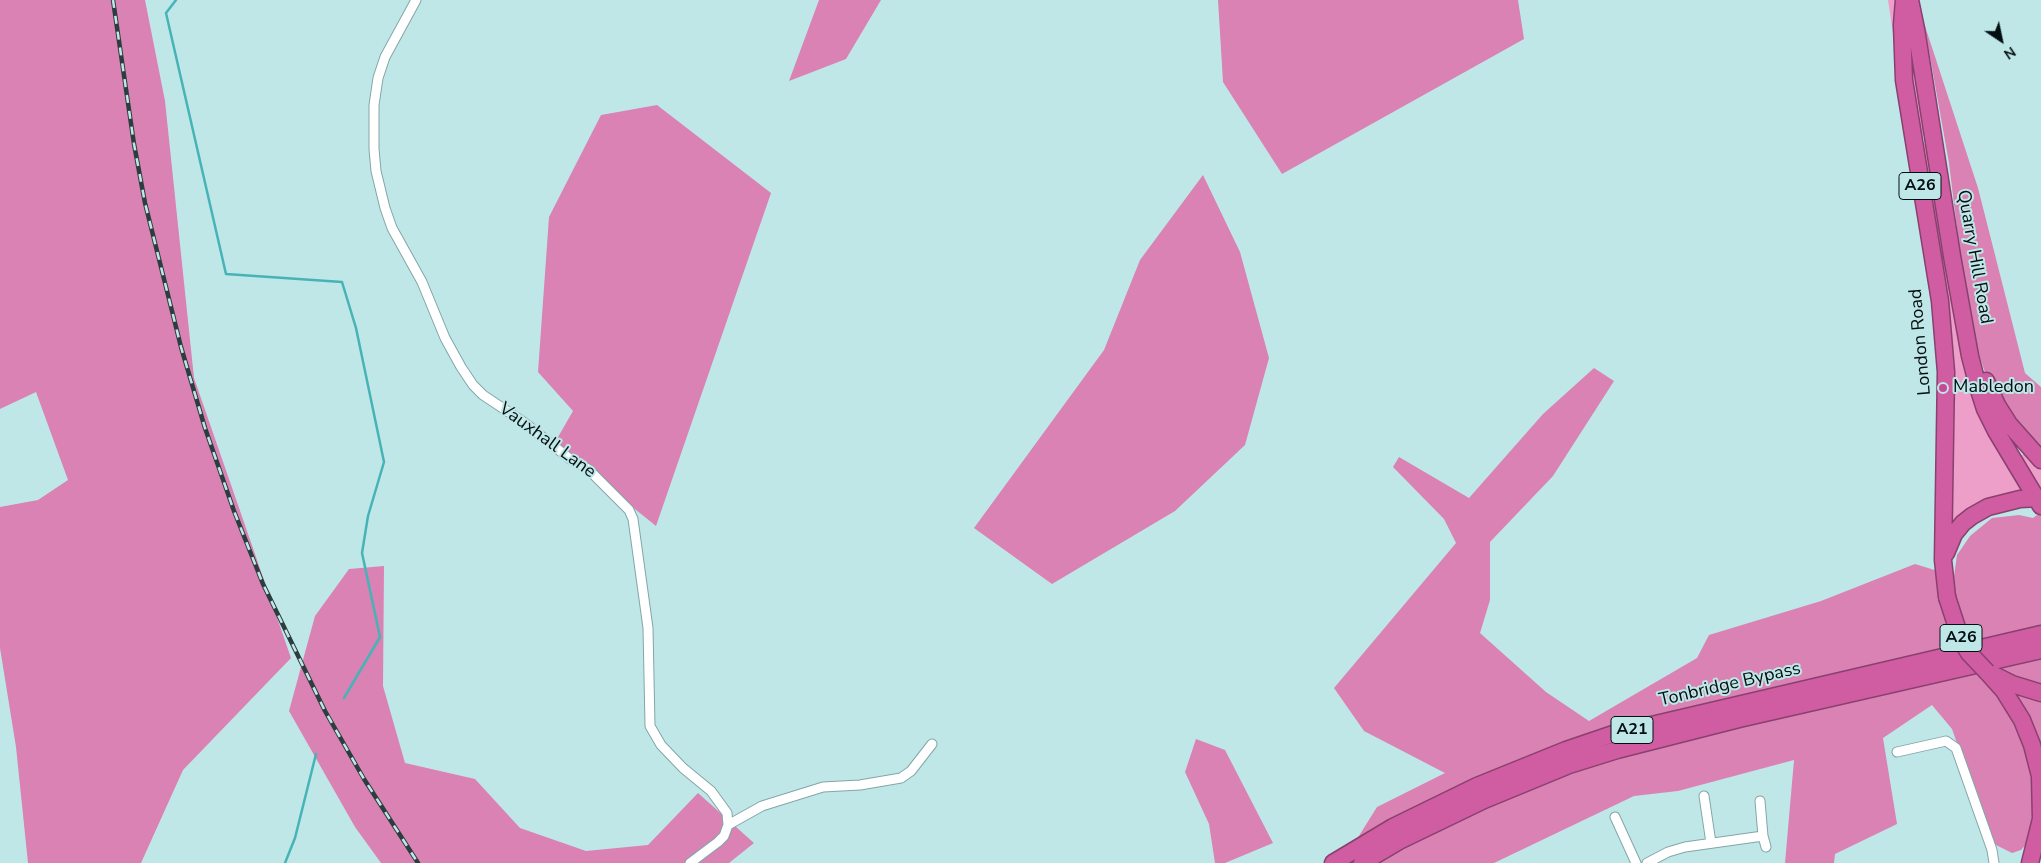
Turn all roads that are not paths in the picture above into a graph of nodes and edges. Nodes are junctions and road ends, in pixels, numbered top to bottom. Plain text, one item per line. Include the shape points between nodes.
1 (416, 0) edge
2 (1904, 0) edge
3 (1910, 0) edge
4 (1967, 332) junction
5 (2041, 460) edge
6 (2040, 501) edge
7 (1988, 507) junction
8 (2041, 514) edge
9 (1943, 560) junction
10 (2041, 634) edge
11 (2041, 650) edge
12 (2008, 688) junction
13 (2041, 692) edge
14 (932, 744) dead end
15 (1897, 752) dead end
16 (1704, 796) dead end
17 (1760, 801) dead end
18 (1615, 817) dead end
19 (728, 825) junction
20 (1763, 836) junction
21 (1711, 842) junction
22 (1766, 847) dead end
23 (690, 863) edge
24 (1333, 863) edge
25 (1362, 863) edge
26 (1636, 863) edge
27 (1647, 863) edge
28 (1994, 863) edge
29 (2030, 863) edge

1 - 19 street, Vauxhall Lane via 385,57 374,105 376,171 392,228 422,282 445,338 473,385 570,459 588,469 629,510 633,519 648,628 650,726 661,745 719,800 727,814
2 - 9 highway, London Road / A26 via 1904,80 1940,301 1946,372
3 - 4 highway, Quarry Hill Road / A26
4 - 5 highway via 1997,405
4 - 6 highway, Quarry Hill Road / A26 via 1970,356 1985,409
6 - 7 highway via 2020,499
7 - 8 highway via 2021,507
7 - 9 highway, A26 via 1963,523 1954,534
9 - 12 highway, London Road / A26, bridge via 1947,597 1961,640 1987,672
10 - 24 highway, Tonbridge Bypass / A21 via 1613,734 1477,786 1393,827
11 - 25 highway, Tonbridge Bypass / A21 via 1681,733 1569,765 1484,800
12 - 13 highway
12 - 29 highway via 2032,745 2040,776 2040,819
14 - 19 street via 911,771 901,778 823,787 762,806
15 - 28 street via 1946,741 1956,748
16 - 21 street
17 - 20 street
18 - 26 street
19 - 23 street via 718,842
20 - 21 street
20 - 22 street
21 - 27 street via 1668,852

